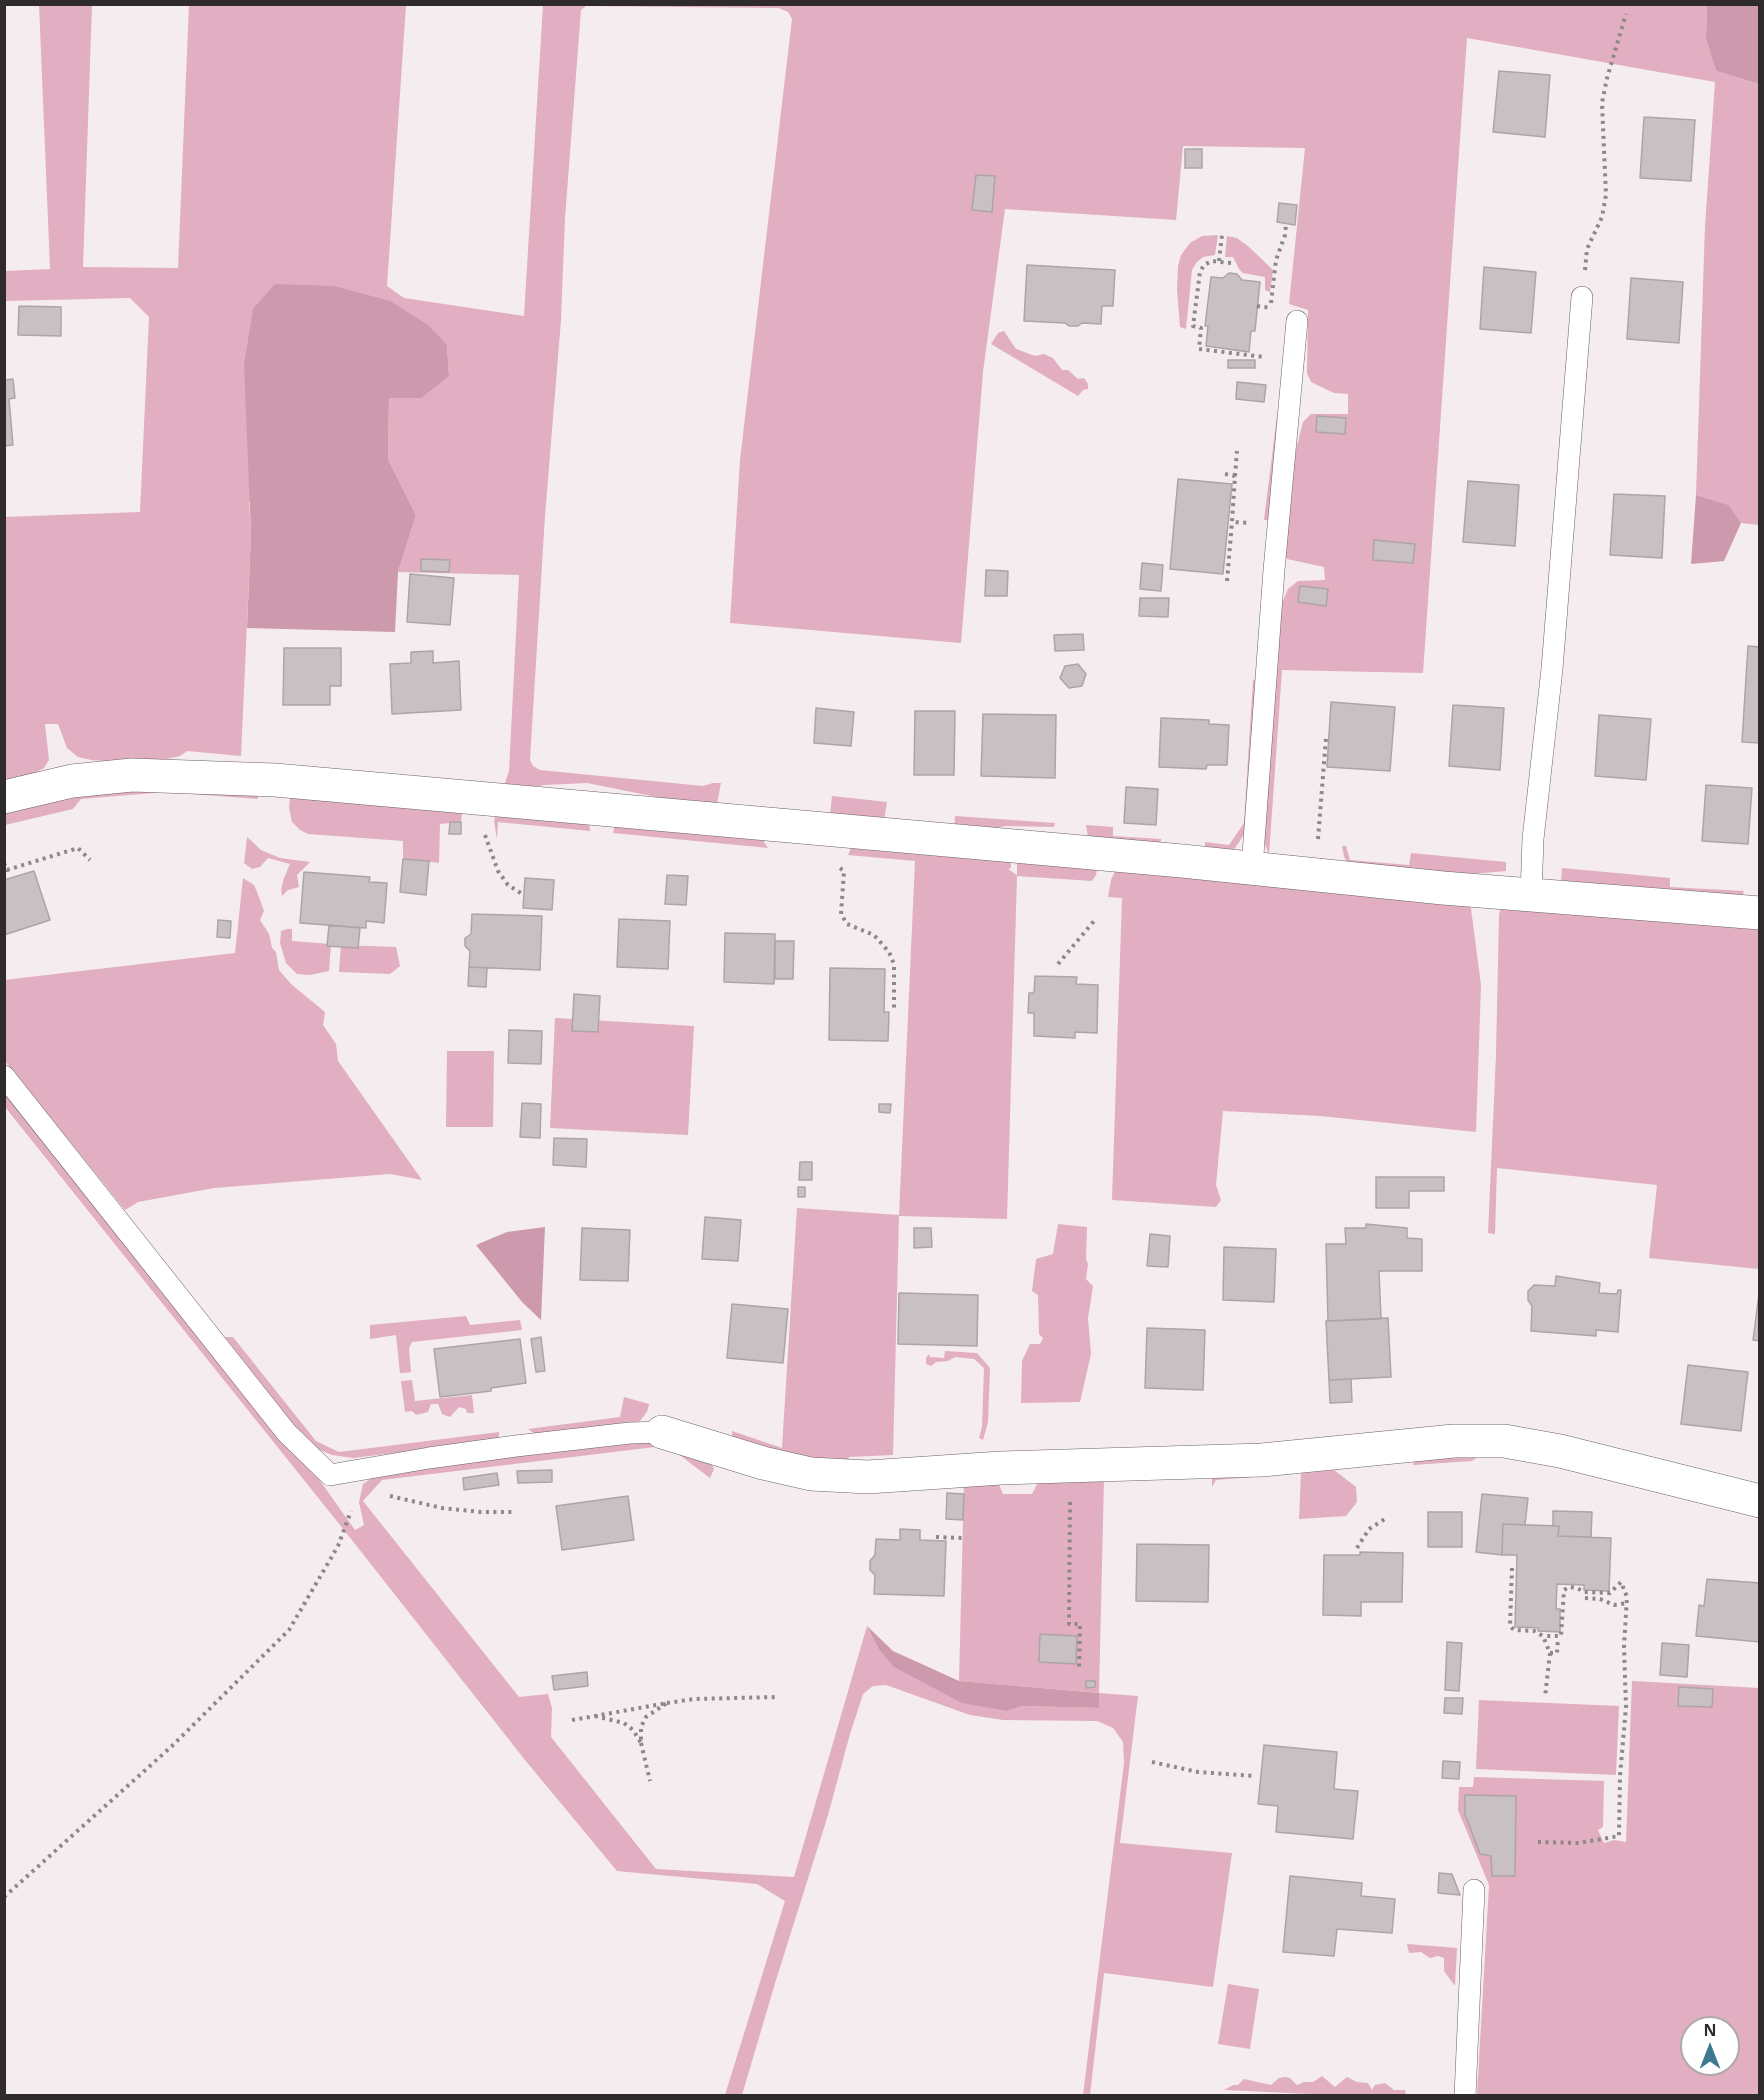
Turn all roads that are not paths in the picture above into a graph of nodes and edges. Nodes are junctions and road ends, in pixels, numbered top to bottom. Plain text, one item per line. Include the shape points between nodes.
1 (1582, 297) road end
2 (1297, 321) dead end
3 (4, 796) edge
4 (1252, 868) junction
5 (1531, 895) junction
6 (1760, 913) edge
7 (4, 1076) edge
8 (662, 1432) joint
9 (1760, 1501) edge
10 (1474, 1890) dead end
11 (1465, 2096) edge

1 - 5 lane
2 - 4 lane
3 - 4 street via 72,781 132,775 275,780
4 - 5 street
5 - 6 street
7 - 8 lane via 286,1432 330,1475 516,1446
8 - 9 street via 811,1474 868,1477 1001,1468 1262,1460 1454,1441 1504,1441 1560,1451
10 - 11 lane

